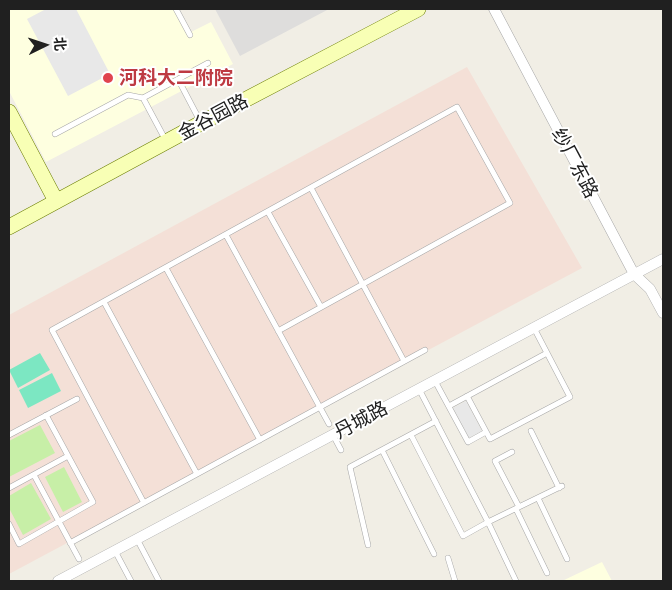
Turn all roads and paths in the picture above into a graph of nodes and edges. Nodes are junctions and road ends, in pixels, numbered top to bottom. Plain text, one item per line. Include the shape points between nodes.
1 (176, 9) edge
2 (401, 9) edge
3 (418, 9) edge
4 (494, 9) edge
5 (190, 35) dead end
6 (208, 62) dead end
7 (178, 79) junction
8 (143, 98) junction
9 (9, 112) edge
10 (200, 121) junction
11 (54, 134) dead end
12 (166, 139) junction
13 (310, 188) junction
14 (55, 199) junction
15 (268, 212) junction
16 (9, 221) edge
17 (9, 227) edge
18 (226, 235) junction
19 (663, 259) edge
20 (166, 268) junction
21 (634, 274) junction
22 (362, 284) junction
23 (104, 302) junction
24 (321, 307) junction
25 (663, 313) edge
26 (534, 328) junction
27 (278, 330) junction
28 (425, 350) dead end
29 (546, 353) junction
30 (404, 362) junction
31 (435, 380) junction
32 (419, 389) junction
33 (467, 396) junction
34 (77, 399) dead end
35 (449, 406) junction
36 (320, 407) junction
37 (46, 415) junction
38 (436, 421) junction
39 (329, 424) dead end
40 (531, 431) dead end
41 (486, 432) junction
42 (9, 435) edge
43 (333, 435) junction
44 (410, 435) junction
45 (260, 440) junction
46 (341, 450) dead end
47 (382, 450) junction
48 (512, 452) dead end
49 (68, 456) junction
50 (197, 474) junction
51 (34, 475) junction
52 (9, 488) edge
53 (538, 498) junction
54 (144, 503) junction
55 (518, 508) junction
56 (59, 521) junction
57 (488, 522) junction
58 (9, 524) edge
59 (137, 539) junction
60 (70, 543) junction
61 (368, 545) dead end
62 (115, 551) junction
63 (434, 554) dead end
64 (448, 558) dead end
65 (567, 559) dead end
66 (79, 560) dead end
67 (547, 572) dead end
68 (58, 581) edge
69 (131, 581) edge
70 (160, 581) edge
71 (456, 581) edge
72 (516, 581) edge

1 - 5 lane
2 - 10 main road, 金谷园路
3 - 10 main road, 金谷园路
4 - 21 street, 纱厂东路
6 - 7 lane
7 - 8 lane
7 - 10 lane
8 - 11 lane via 128,95
8 - 12 lane
9 - 14 main road
10 - 12 main road, 金谷园路
12 - 14 main road, 金谷园路
13 - 15 lane
13 - 22 lane
13 - 22 lane via 458,107 510,202
14 - 16 main road, 金谷园路
14 - 17 main road, 金谷园路
15 - 18 lane
15 - 24 lane
18 - 20 lane
18 - 27 lane
19 - 21 street, 丹城路
20 - 23 lane
20 - 45 lane
21 - 25 street, 纱厂东路 via 650,289
21 - 26 street, 丹城路
22 - 24 lane
22 - 30 lane
23 - 50 lane
23 - 54 lane via 52,330
24 - 27 lane
26 - 29 lane
26 - 31 street, 丹城路
27 - 36 lane
28 - 30 lane
29 - 33 lane
29 - 41 lane via 570,397 490,440
30 - 36 lane
31 - 32 street, 丹城路
31 - 35 lane
32 - 38 lane
32 - 43 street, 丹城路
33 - 35 lane
33 - 41 lane
34 - 37 lane
35 - 41 lane via 468,442
36 - 39 lane
36 - 45 lane
37 - 42 lane
37 - 49 lane
38 - 44 lane
38 - 57 lane
40 - 53 lane via 560,487
43 - 46 lane
43 - 59 street, 丹城路
44 - 47 lane
44 - 57 lane via 463,536
45 - 50 lane
47 - 61 lane via 349,466
47 - 63 lane
48 - 55 lane via 495,460
49 - 51 lane
49 - 56 lane via 93,502
50 - 54 lane
51 - 52 lane
51 - 56 lane
53 - 55 lane
53 - 65 lane
54 - 60 lane
55 - 57 lane
55 - 67 lane
56 - 58 lane via 19,544
56 - 60 lane
57 - 72 lane
59 - 62 street, 丹城路
59 - 70 lane
60 - 66 lane
62 - 68 street, 丹城路
62 - 69 lane
64 - 71 lane

